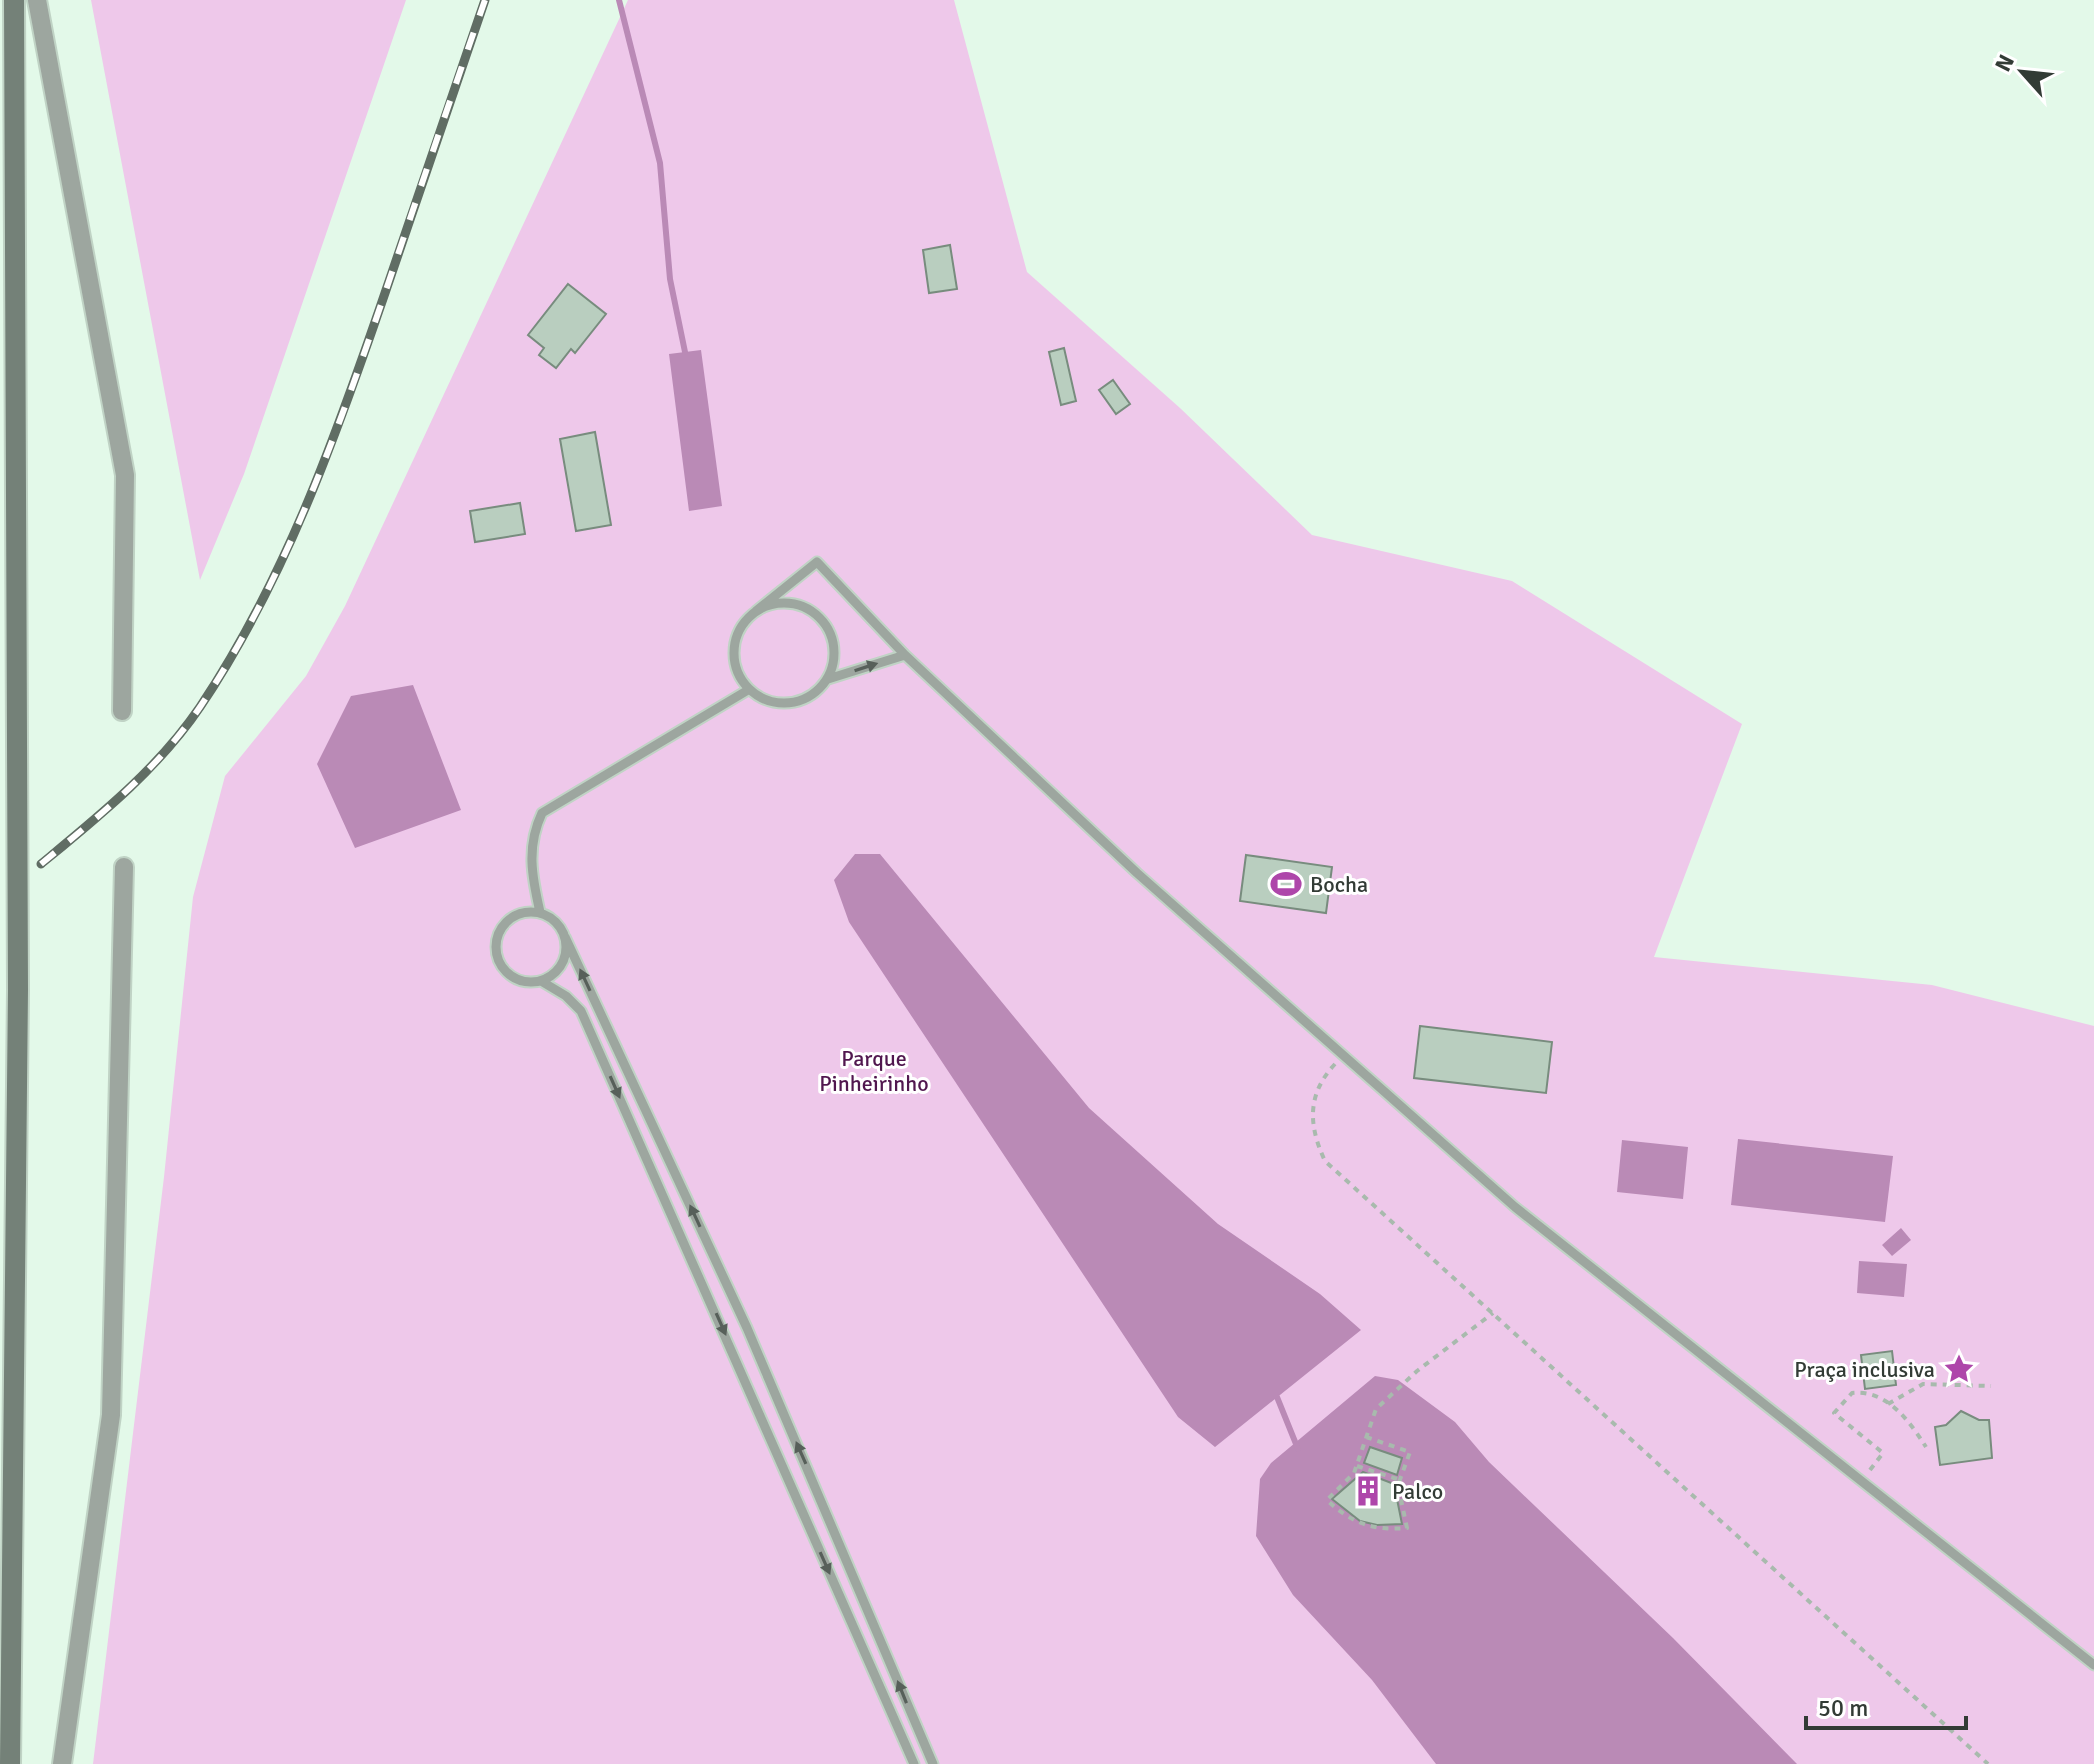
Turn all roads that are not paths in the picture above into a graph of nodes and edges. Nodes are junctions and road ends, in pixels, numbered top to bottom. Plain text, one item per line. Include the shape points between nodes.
1 (14, 0) edge
2 (37, 0) edge
3 (756, 611) junction
4 (905, 655) junction
5 (828, 679) junction
6 (748, 690) junction
7 (122, 711) dead end
8 (124, 867) dead end
9 (540, 912) junction
10 (565, 937) junction
11 (541, 981) junction
12 (2094, 1665) edge
13 (10, 1764) edge
14 (62, 1764) edge
15 (914, 1764) edge
16 (933, 1764) edge

1 - 13 main road via 18,989
2 - 7 street via 125,475
3 - 4 lane via 817,562
3 - 5 lane via 777,603 800,605 819,616 832,635 834,658
3 - 6 lane via 740,627 733,649 736,671
5 -> 4 lane
4 - 12 lane via 1137,873 1515,1207
5 - 6 lane via 812,696 790,704 768,702
6 - 9 lane via 542,813 531,859
8 - 14 street via 111,1415
9 - 10 lane via 556,921
9 - 11 lane via 522,913 506,922 497,938 497,956 507,972 523,981
10 - 11 lane via 566,955 557,972
16 -> 10 lane via 753,1343
11 -> 15 lane via 581,1011

